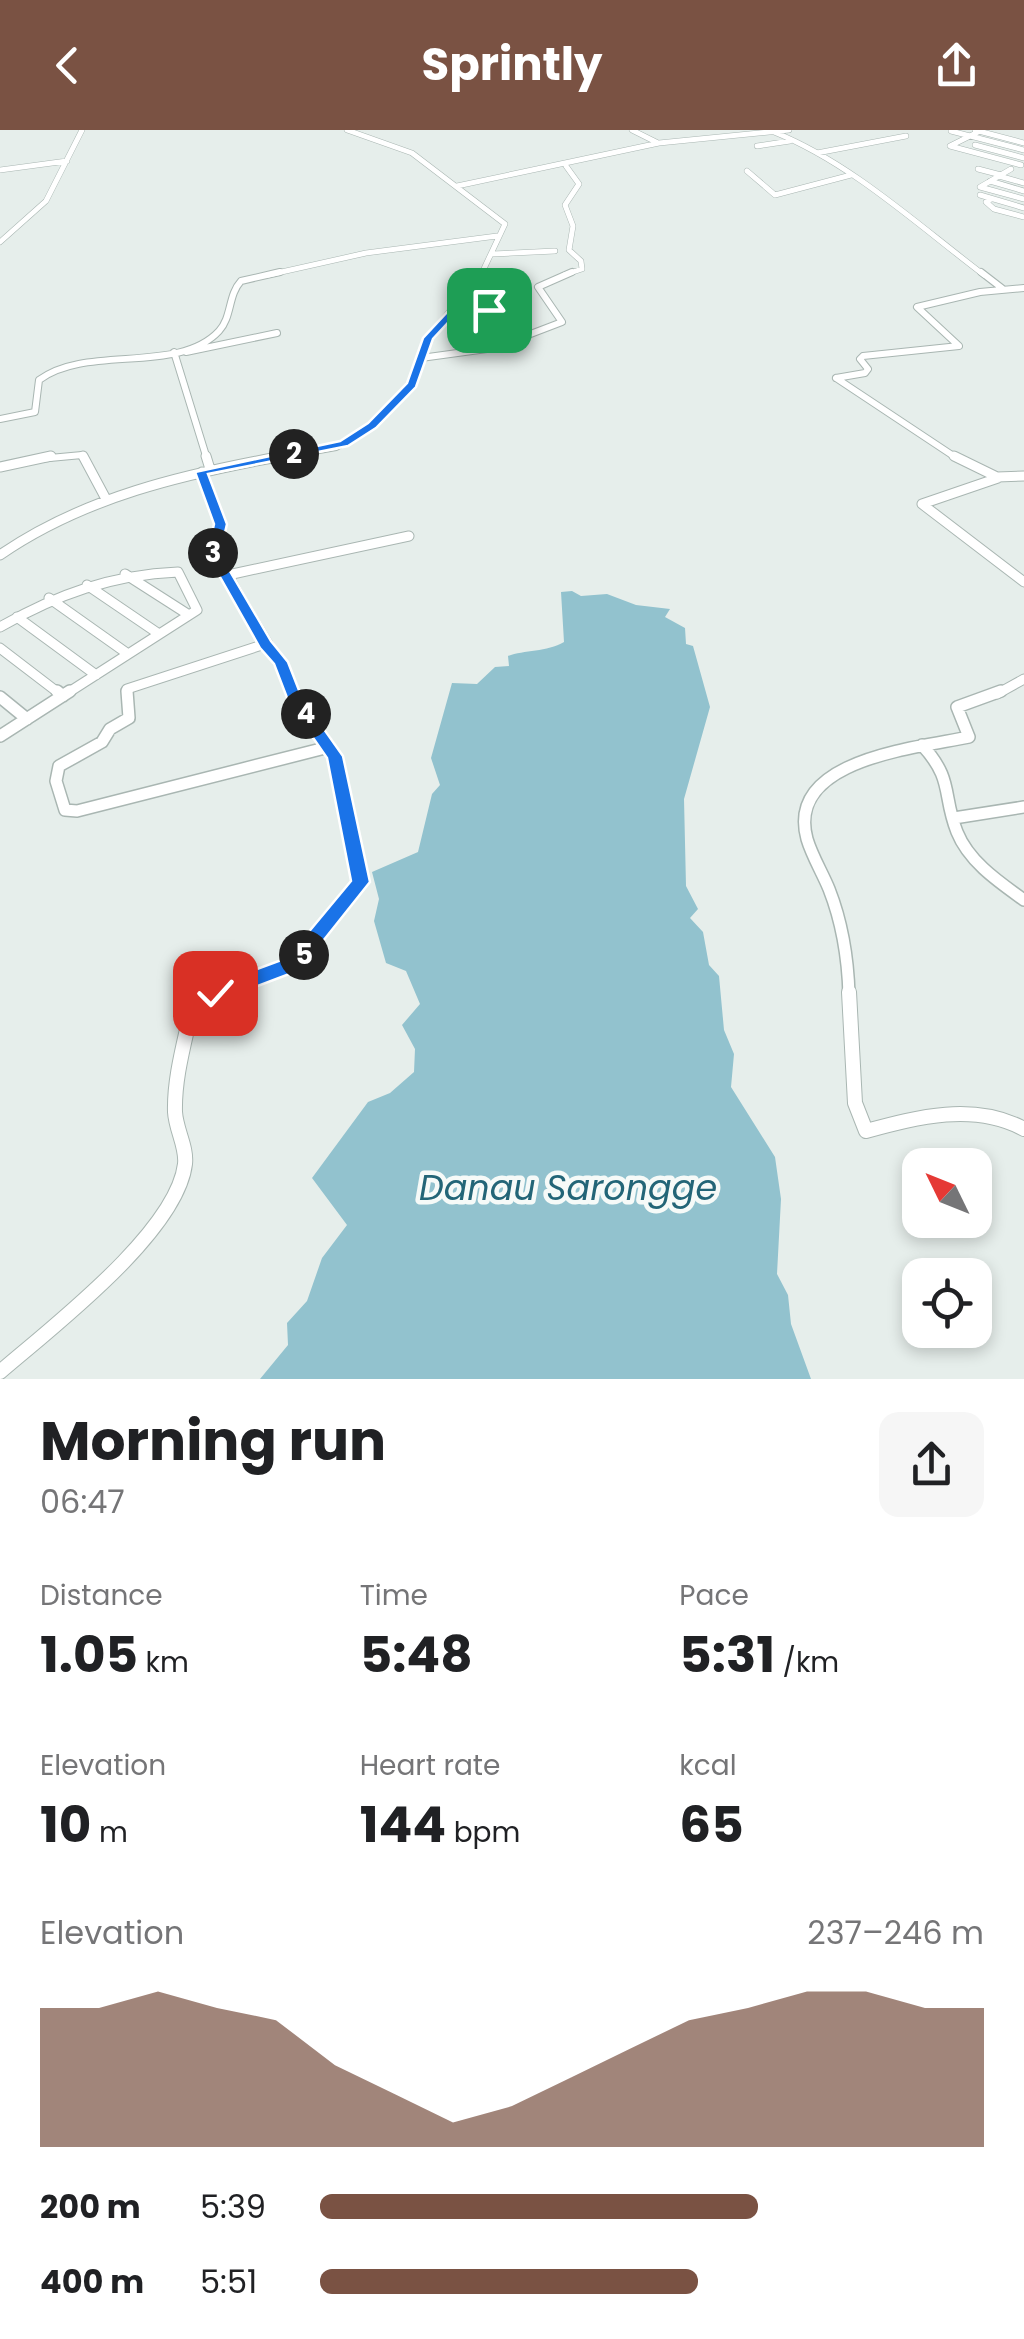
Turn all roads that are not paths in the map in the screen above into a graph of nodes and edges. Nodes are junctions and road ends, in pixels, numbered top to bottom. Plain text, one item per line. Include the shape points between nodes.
1 (82, 130) edge
2 (347, 130) edge
3 (632, 130) edge
4 (788, 130) edge
5 (891, 130) edge
6 (978, 130) edge
7 (1001, 130) edge
8 (772, 131) edge
9 (951, 132) edge
10 (969, 136) junction
11 (796, 140) junction
12 (960, 141) junction
13 (659, 144) junction
14 (757, 146) dead end
15 (1023, 152) edge
16 (817, 153) junction
17 (67, 161) junction
18 (566, 166) junction
19 (1012, 169) junction
20 (0, 170) edge
21 (748, 171) dead end
22 (1024, 174) edge
23 (851, 175) junction
24 (978, 175) junction
25 (1000, 175) junction
26 (990, 181) junction
27 (1024, 182) edge
28 (456, 187) junction
29 (1024, 191) edge
30 (980, 196) dead end
31 (992, 199) junction
32 (1024, 199) edge
33 (1024, 208) edge
34 (1024, 217) edge
35 (497, 236) junction
36 (0, 242) edge
37 (555, 251) dead end
38 (492, 254) junction
39 (1024, 288) edge
40 (1003, 289) junction
41 (467, 296) junction
42 (277, 333) dead end
43 (515, 340) junction
44 (175, 353) junction
45 (421, 358) junction
46 (0, 420) edge
47 (0, 467) edge
48 (206, 470) junction
49 (1024, 476) edge
50 (998, 478) junction
51 (106, 499) junction
52 (409, 536) dead end
53 (0, 555) edge
54 (124, 573) junction
55 (228, 575) junction
56 (1024, 582) edge
57 (86, 585) junction
58 (50, 598) junction
59 (189, 616) junction
60 (17, 617) junction
61 (0, 627) edge
62 (159, 634) junction
63 (265, 644) junction
64 (0, 648) edge
65 (128, 654) junction
66 (96, 675) junction
67 (1024, 678) edge
68 (0, 696) edge
69 (62, 696) junction
70 (28, 719) junction
71 (0, 736) edge
72 (922, 745) junction
73 (329, 747) junction
74 (1024, 807) edge
75 (954, 818) junction
76 (1024, 900) edge
77 (1024, 1130) edge
78 (0, 1372) edge

1 - 17 street
2 - 28 street via 412,153
3 - 13 street
4 - 8 street
5 - 16 street via 905,138
6 - 10 street
6 - 15 street
7 - 15 street
8 - 11 street
8 - 13 street
9 - 10 street
10 - 12 street
10 - 15 street
11 - 14 street
11 - 16 street
12 - 15 street
12 - 15 street via 950,146
13 - 18 street
15 - 19 street
16 - 23 street
17 - 20 street
17 - 36 street via 29,221
18 - 28 street
18 - 43 street via 578,184 565,205 573,226 570,250 582,269 539,285 562,322
19 - 22 street
19 - 24 street
19 - 25 street
21 - 23 street via 775,195
23 - 40 street
24 - 25 street
24 - 26 street
24 - 26 street
24 - 32 street
25 - 26 street
25 - 27 street
26 - 29 street
28 - 35 street via 504,221
30 - 31 street
31 - 33 street
31 - 34 street via 986,202 994,209
35 - 38 street
35 - 44 street via 398,247 241,281 219,331
37 - 38 street
38 - 41 street
39 - 40 street
40 - 50 street via 917,307 957,348 863,356 866,373 836,378 923,439
41 - 43 street
41 - 45 street via 428,338
42 - 44 street
43 - 45 street
44 - 46 street via 55,370 40,377 35,412
44 - 48 street
45 - 48 street via 412,384 372,426 344,444
47 - 51 street via 82,456
48 - 51 street
48 - 55 street via 221,524 212,550
49 - 50 street
50 - 56 street via 922,504
51 - 53 street
52 - 55 street
54 - 57 street
54 - 59 street
54 - 59 street via 178,572 198,610
55 - 63 street
57 - 58 street
57 - 62 street
58 - 60 street
58 - 65 street
59 - 62 street
60 - 61 street
60 - 66 street
62 - 65 street
63 - 73 street
63 - 73 street via 126,690 128,720 72,755 55,774 65,810
64 - 69 street
65 - 66 street
66 - 69 street
67 - 72 street via 958,707 969,737
68 - 70 street
69 - 70 street
70 - 71 street
72 - 75 street via 946,775
72 - 77 street via 836,774 814,790 806,808 808,836 845,952 852,1107 866,1130 968,1115 998,1116
73 - 78 street via 360,869 357,890 294,964 232,984 192,1007 176,1099 186,1166 169,1202 124,1261
74 - 75 street
75 - 76 street via 958,836 981,864

